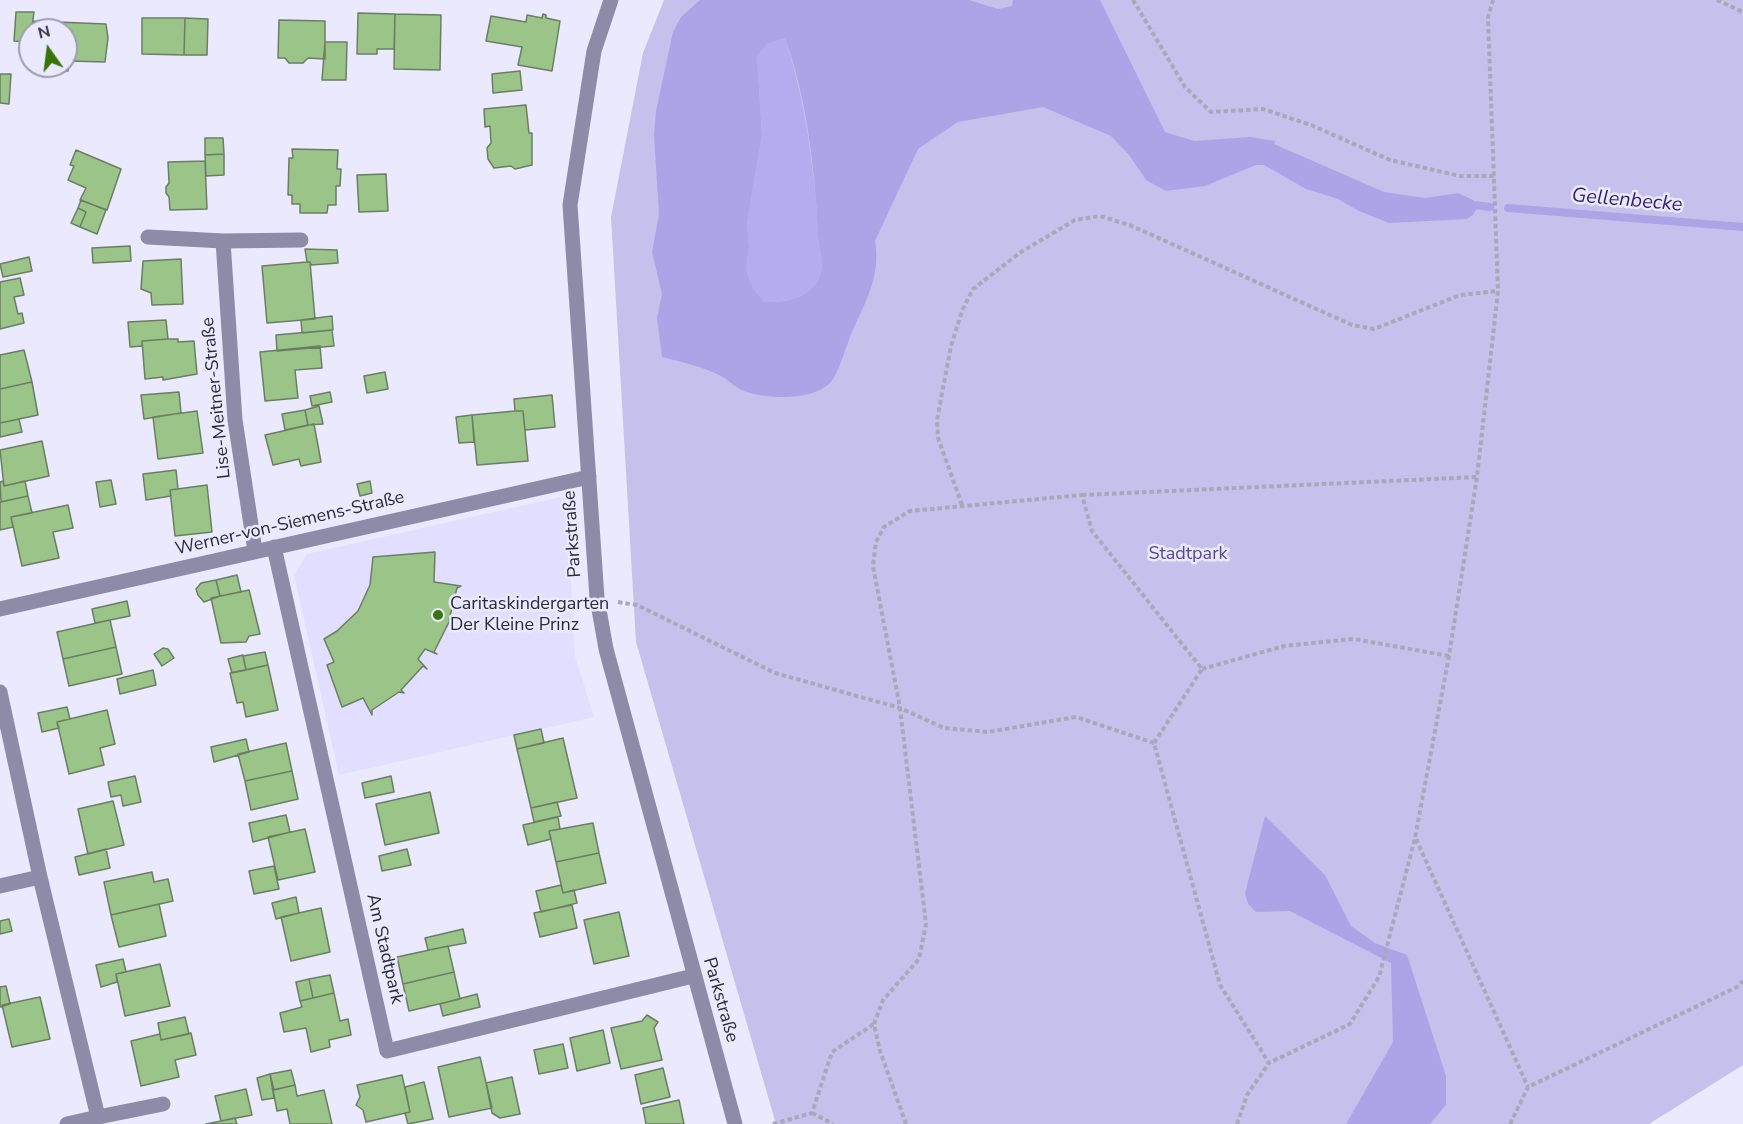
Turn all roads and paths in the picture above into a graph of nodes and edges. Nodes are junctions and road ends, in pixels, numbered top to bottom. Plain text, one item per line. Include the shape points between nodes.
1 (610, 0) edge
2 (1133, 0) edge
3 (1493, 0) edge
4 (1718, 0) edge
5 (1743, 12) edge
6 (1494, 176) junction
7 (148, 237) dead end
8 (301, 240) dead end
9 (223, 241) junction
10 (1498, 291) junction
11 (589, 477) junction
12 (1477, 477) junction
13 (1082, 495) junction
14 (962, 505) junction
15 (274, 547) junction
16 (255, 552) junction
17 (597, 598) junction
18 (0, 609) edge
19 (1449, 656) junction
20 (1202, 669) junction
21 (0, 692) edge
22 (900, 708) junction
23 (1154, 743) junction
24 (1415, 838) junction
25 (40, 877) junction
26 (0, 886) edge
27 (693, 976) junction
28 (1743, 981) edge
29 (874, 1024) junction
30 (1269, 1063) junction
31 (1528, 1087) junction
32 (163, 1104) dead end
33 (812, 1113) junction
34 (98, 1117) junction
35 (67, 1124) edge
36 (735, 1124) edge
37 (773, 1124) edge
38 (833, 1124) edge
39 (906, 1124) edge
40 (1237, 1124) edge
41 (1510, 1124) edge

1 - 11 street, Parkstraße via 594,51 570,205
2 - 6 path via 1185,87 1211,112 1263,109 1311,125 1390,160 1460,176
3 - 6 path via 1488,18
4 - 5 path
6 - 10 path
7 - 9 street
8 - 9 street
9 - 16 street, Lise-Meitner-Straße via 235,420
10 - 12 path
10 - 14 path via 1460,295 1374,329 1352,325 1132,226 1100,216 1075,220 1021,252 973,289 962,311 937,420 938,438
11 - 15 street, Werner-von-Siemens-Straße
11 - 17 street, Parkstraße
12 - 13 path
12 - 19 path
13 - 14 path
13 - 20 path via 1092,531
14 - 22 path via 910,511 884,527 876,542 873,566
15 - 16 street, Werner-von-Siemens-Straße
15 - 27 street, Am Stadtpark via 387,1051
16 - 18 street, Werner-von-Siemens-Straße
17 - 22 path via 637,605 775,673
17 - 27 street, Parkstraße via 606,649
19 - 20 path via 1354,639 1284,646
19 - 24 path
20 - 23 path
21 - 25 street
22 - 23 path via 944,728 988,732 1076,717
22 - 29 path via 926,924 919,959 883,1000
23 - 30 path via 1220,985
24 - 30 path via 1379,977 1350,1024
24 - 31 path
25 - 26 street
25 - 34 street
27 - 36 street, Parkstraße
28 - 31 path
29 - 33 path via 832,1052
29 - 39 path
30 - 40 path via 1247,1095
31 - 41 path
32 - 34 street
33 - 37 path
33 - 38 path
34 - 35 street

